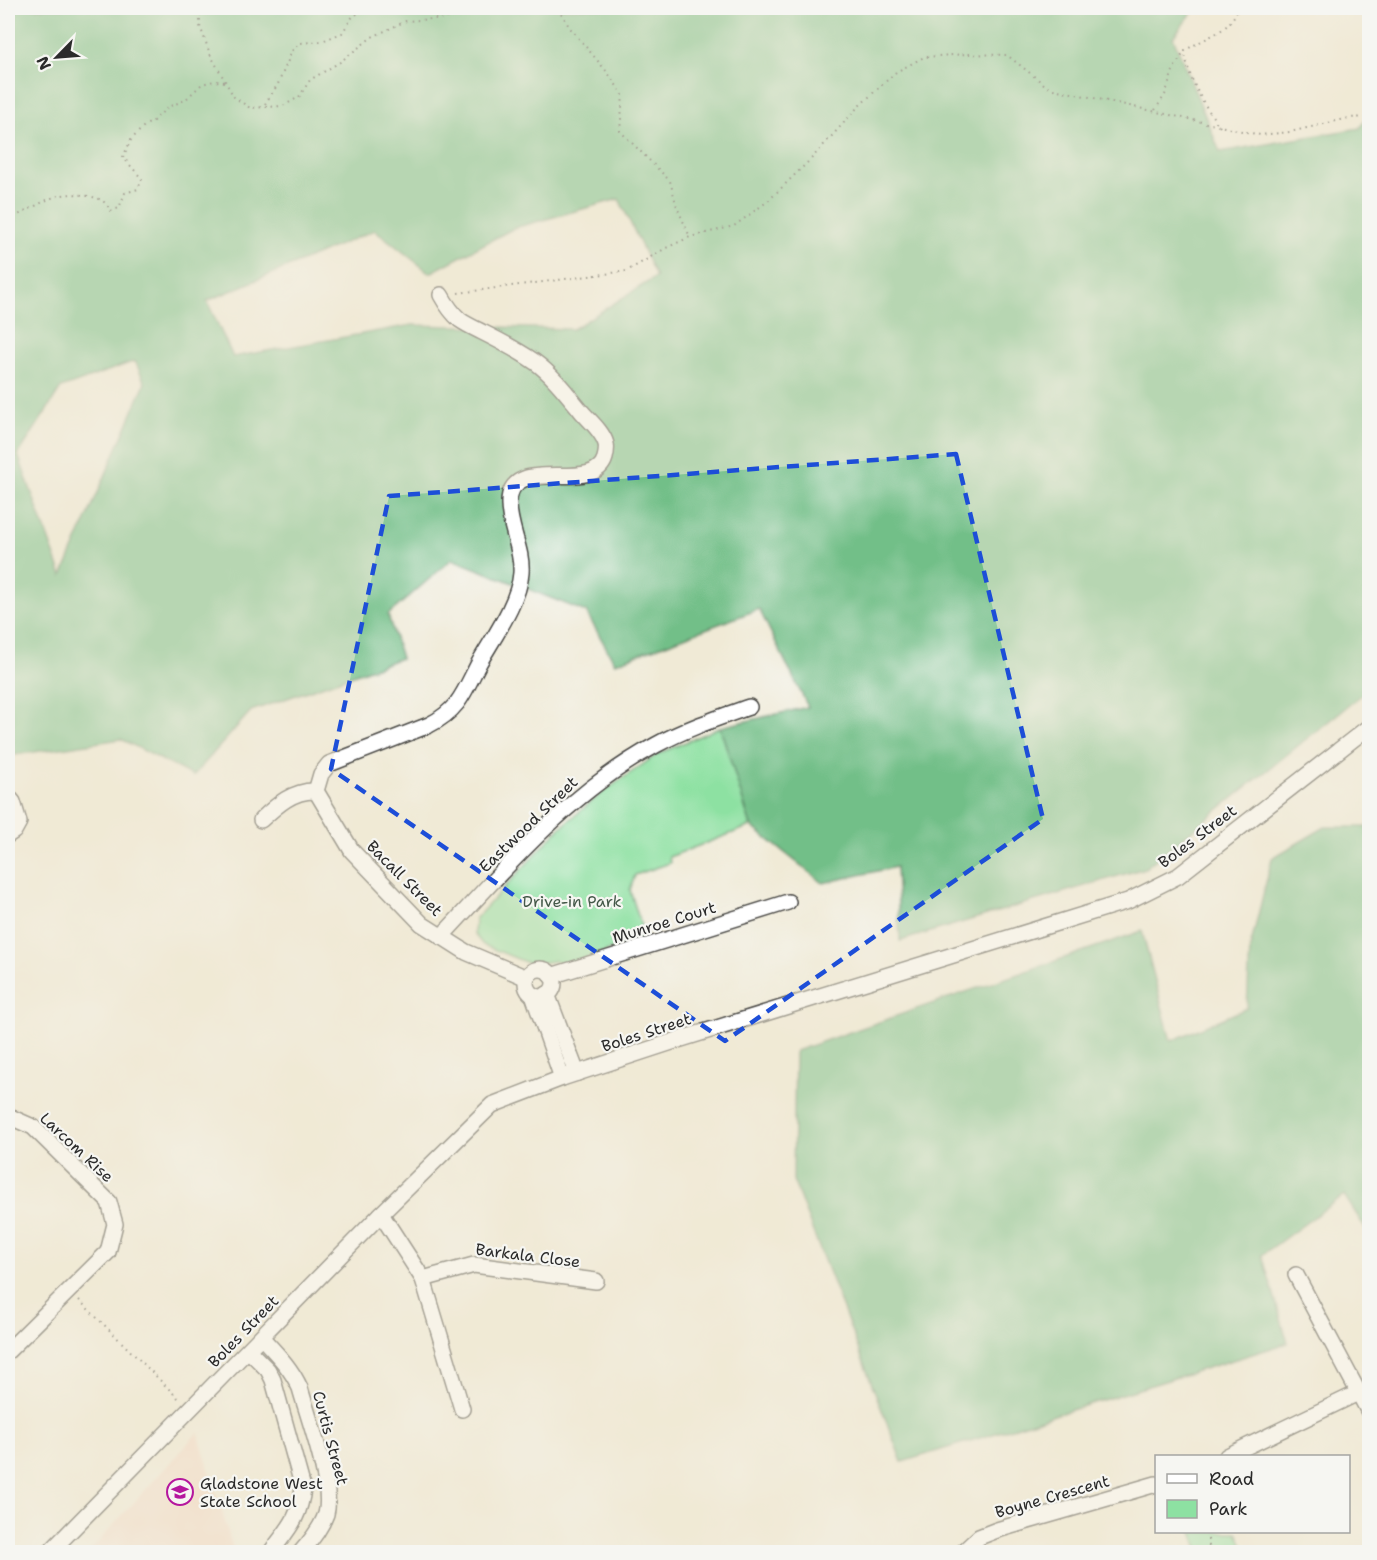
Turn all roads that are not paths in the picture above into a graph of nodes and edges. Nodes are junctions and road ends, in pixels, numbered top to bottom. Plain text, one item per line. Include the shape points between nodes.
1 (441, 295) road end
2 (749, 707) dead end
3 (1370, 726) edge
4 (316, 791) junction
5 (8, 796) edge
6 (261, 820) dead end
7 (8, 835) edge
8 (788, 902) dead end
9 (441, 937) junction
10 (551, 976) junction
11 (527, 978) junction
12 (540, 995) junction
13 (570, 1076) junction
14 (8, 1116) edge
15 (381, 1214) junction
16 (1296, 1275) dead end
17 (423, 1279) junction
18 (596, 1281) dead end
19 (262, 1338) junction
20 (8, 1351) edge
21 (249, 1351) junction
22 (1358, 1393) junction
23 (462, 1408) dead end
24 (1370, 1414) edge
25 (1229, 1455) edge
26 (1155, 1484) edge
27 (50, 1552) edge
28 (271, 1552) edge
29 (301, 1552) edge
30 (963, 1552) edge

1 - 4 street via 461,321 538,364 598,429 606,453 602,465 590,472 539,475 524,478 514,487 508,502 521,564 516,595 457,702 436,721 415,732 328,764
2 - 9 street, Eastwood Street via 664,741 603,778 559,815
3 - 13 street, Boles Street via 1178,876 1128,901
4 - 6 street via 288,798
4 - 9 street, Bacall Street via 352,851 405,909
5 - 7 street via 20,822
8 - 10 street, Munroe Court
9 - 11 street, Bacall Street
10 - 11 street via 538,969
10 - 12 street via 553,986
11 - 12 street via 527,987
12 - 13 street
13 - 15 street, Boles Street via 492,1105
14 - 20 street, Larcom Rise via 33,1127 109,1202 116,1224 108,1252
15 - 17 street
15 - 19 street, Boles Street
16 - 22 street
17 - 18 street, Barkala Close via 474,1265
17 - 23 street
19 - 21 street, Boles Street
19 - 29 street, Curtis Street via 283,1360 300,1388 325,1481 326,1514
21 - 27 street, Boles Street
21 - 28 street via 273,1380 303,1488 297,1517
22 - 24 street
22 - 25 street
26 - 30 street, Boyne Crescent via 997,1530 979,1538

